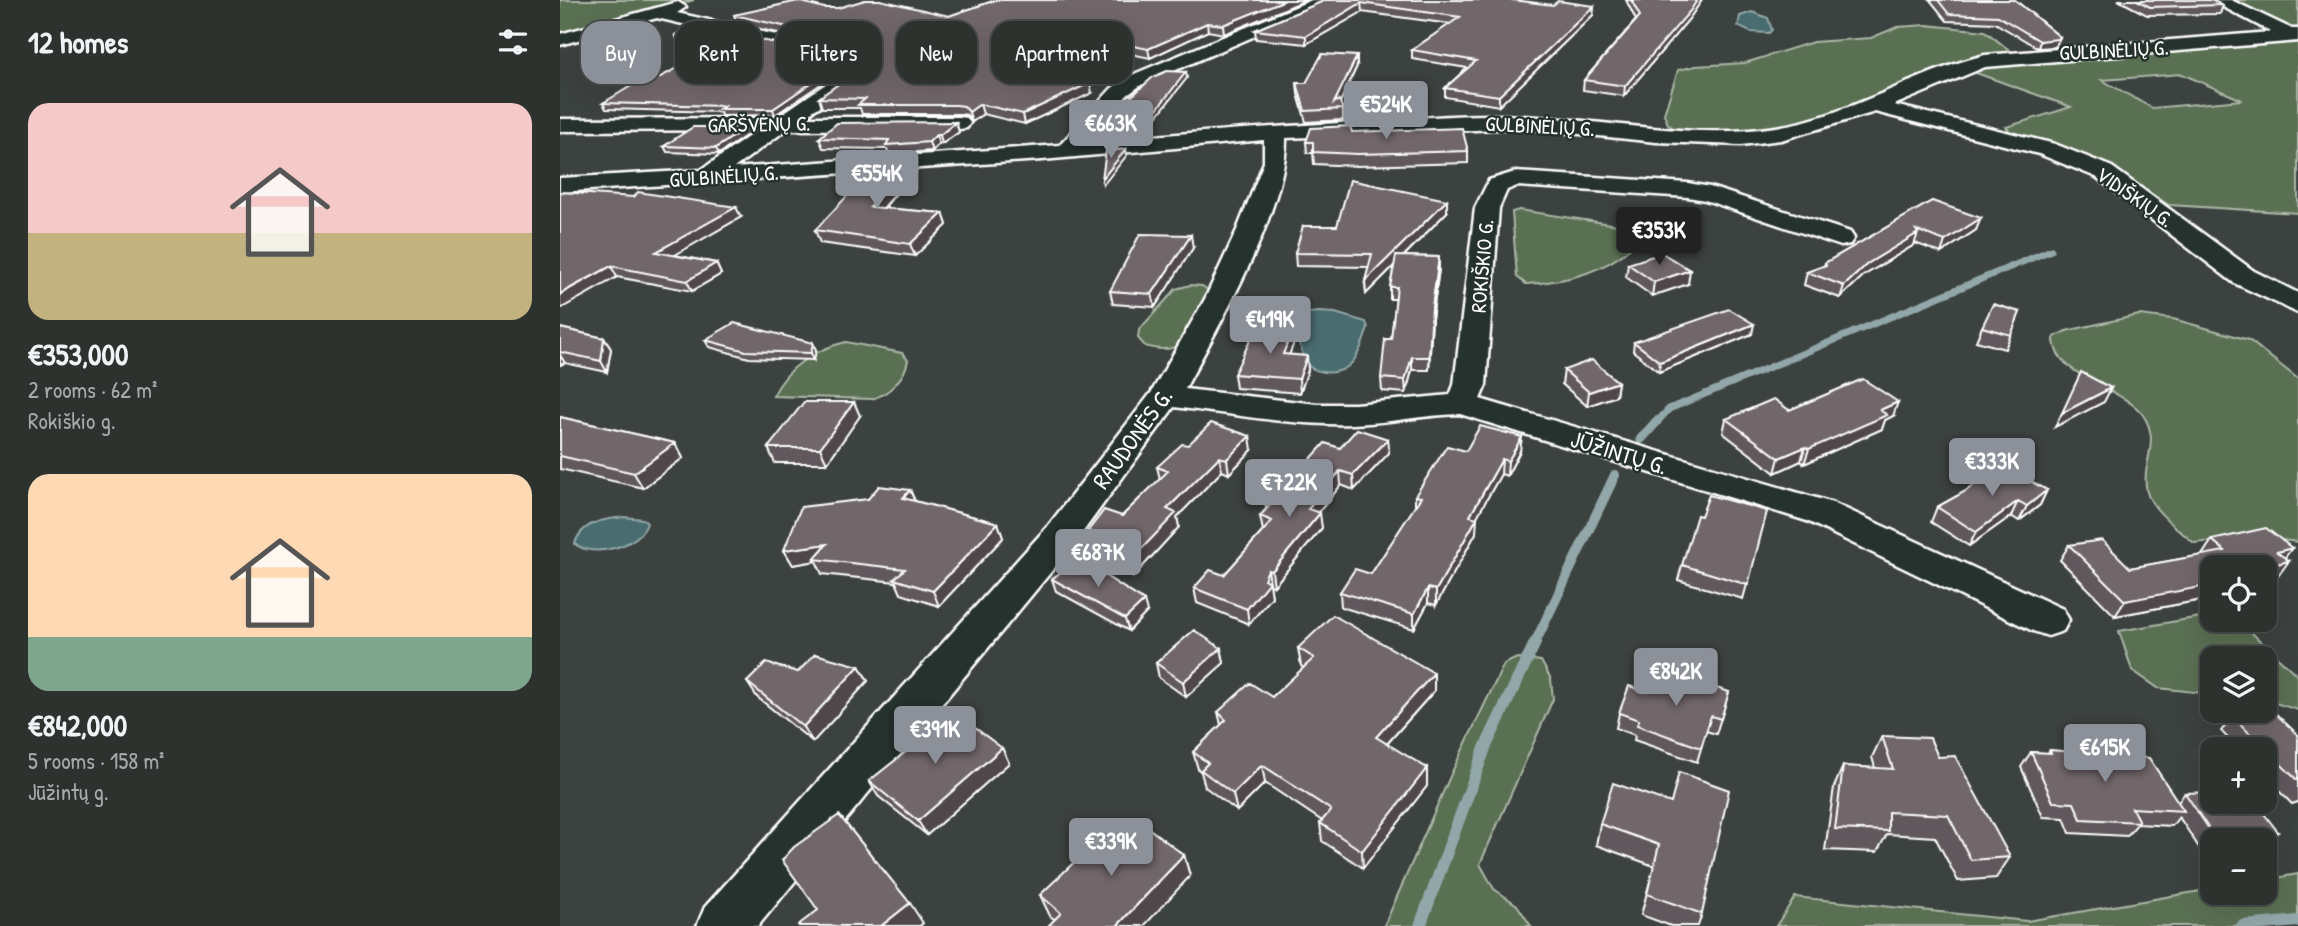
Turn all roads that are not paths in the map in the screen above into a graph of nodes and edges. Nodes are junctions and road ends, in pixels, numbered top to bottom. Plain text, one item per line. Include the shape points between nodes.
1 (1326, 0) edge
2 (2218, 0) edge
3 (691, 3) dead end
4 (656, 13) junction
5 (2295, 36) edge
6 (560, 40) edge
7 (1874, 106) junction
8 (781, 123) junction
9 (959, 123) edge
10 (560, 125) edge
11 (1275, 132) junction
12 (1066, 151) junction
13 (708, 177) junction
14 (560, 185) edge
15 (1840, 238) dead end
16 (2298, 304) edge
17 (1165, 396) junction
18 (1462, 404) junction
19 (2048, 620) dead end
20 (724, 926) edge

1 - 12 street via 1134,81
2 - 5 street
3 - 4 street
4 - 6 street
4 - 8 street via 867,61 857,73
5 - 7 street, GULBINĖLIŲ G. via 1985,61
7 - 11 street, GULBINĖLIŲ G. via 1781,133 1741,138 1522,122
7 - 16 street, VIDIŠKIŲ G. via 2047,149 2104,172 2244,276
8 - 9 street, GARŠVĖNŲ G.
8 - 10 street, GARŠVĖNŲ G.
8 - 13 street
11 - 12 street, GULBINĖLIŲ G.
11 - 17 street, RAUDONĖS G. via 1275,162 1250,230 1219,299
12 - 13 street, GULBINĖLIŲ G.
13 - 14 street, GULBINĖLIŲ G.
15 - 18 street, ROKIŠKIO G. via 1688,190 1503,181 1487,208 1470,385
17 - 18 street, JŪŽINTŲ G. via 1317,414
17 - 20 street, RAUDONĖS G. via 1061,535
18 - 19 street, JŪŽINTŲ G. via 1820,512

